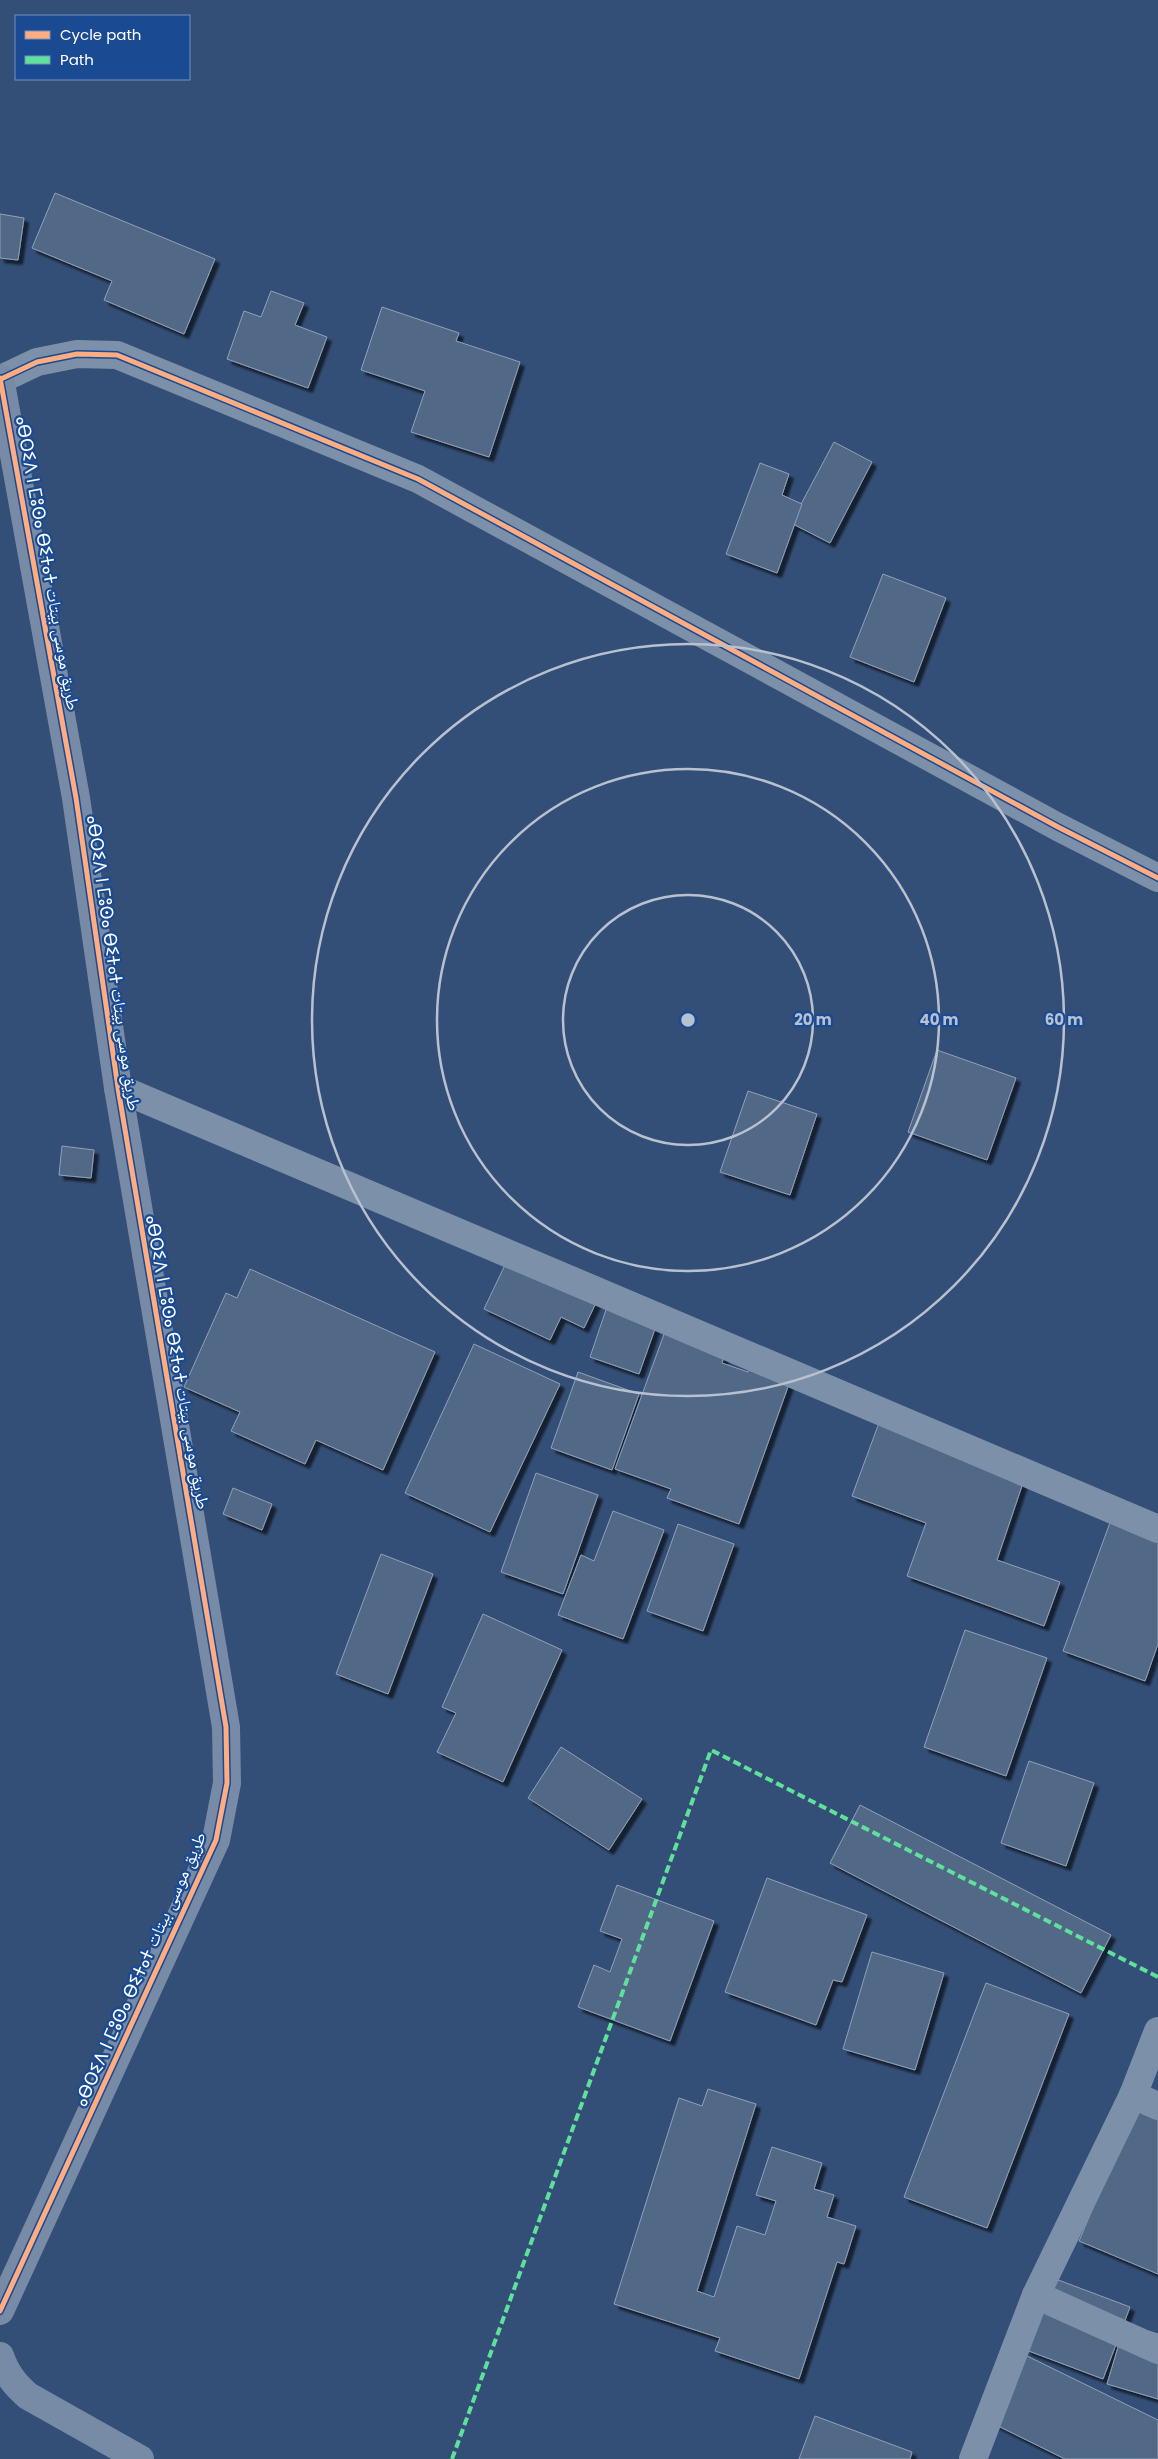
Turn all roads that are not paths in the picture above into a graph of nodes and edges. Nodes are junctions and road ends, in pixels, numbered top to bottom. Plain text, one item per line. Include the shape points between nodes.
1 (1, 379) edge
2 (1158, 878) edge
3 (118, 1088) junction
4 (1158, 1529) edge
5 (1158, 2031) edge
6 (1133, 2095) junction
7 (1158, 2106) edge
8 (1036, 2295) junction
9 (0, 2312) edge
10 (1158, 2350) edge
11 (0, 2356) edge
12 (140, 2459) edge
13 (973, 2459) edge

1 - 2 street via 37,362 77,354 117,355 418,479 1058,827
1 - 3 street, ⴰⴱⵔⵉⴷ ⵏ ⵎⵓⵙⴰ ⴱⵉⵜⴰⵜ طريق موسى بيتات via 76,798
3 - 4 street
3 - 9 street, ⴰⴱⵔⵉⴷ ⵏ ⵎⵓⵙⴰ ⴱⵉⵜⴰⵜ طريق موسى بيتات via 226,1727 227,1783 216,1840
5 - 6 street
6 - 7 street
6 - 8 street
8 - 10 street
8 - 13 street
11 - 12 street via 15,2384 28,2396

